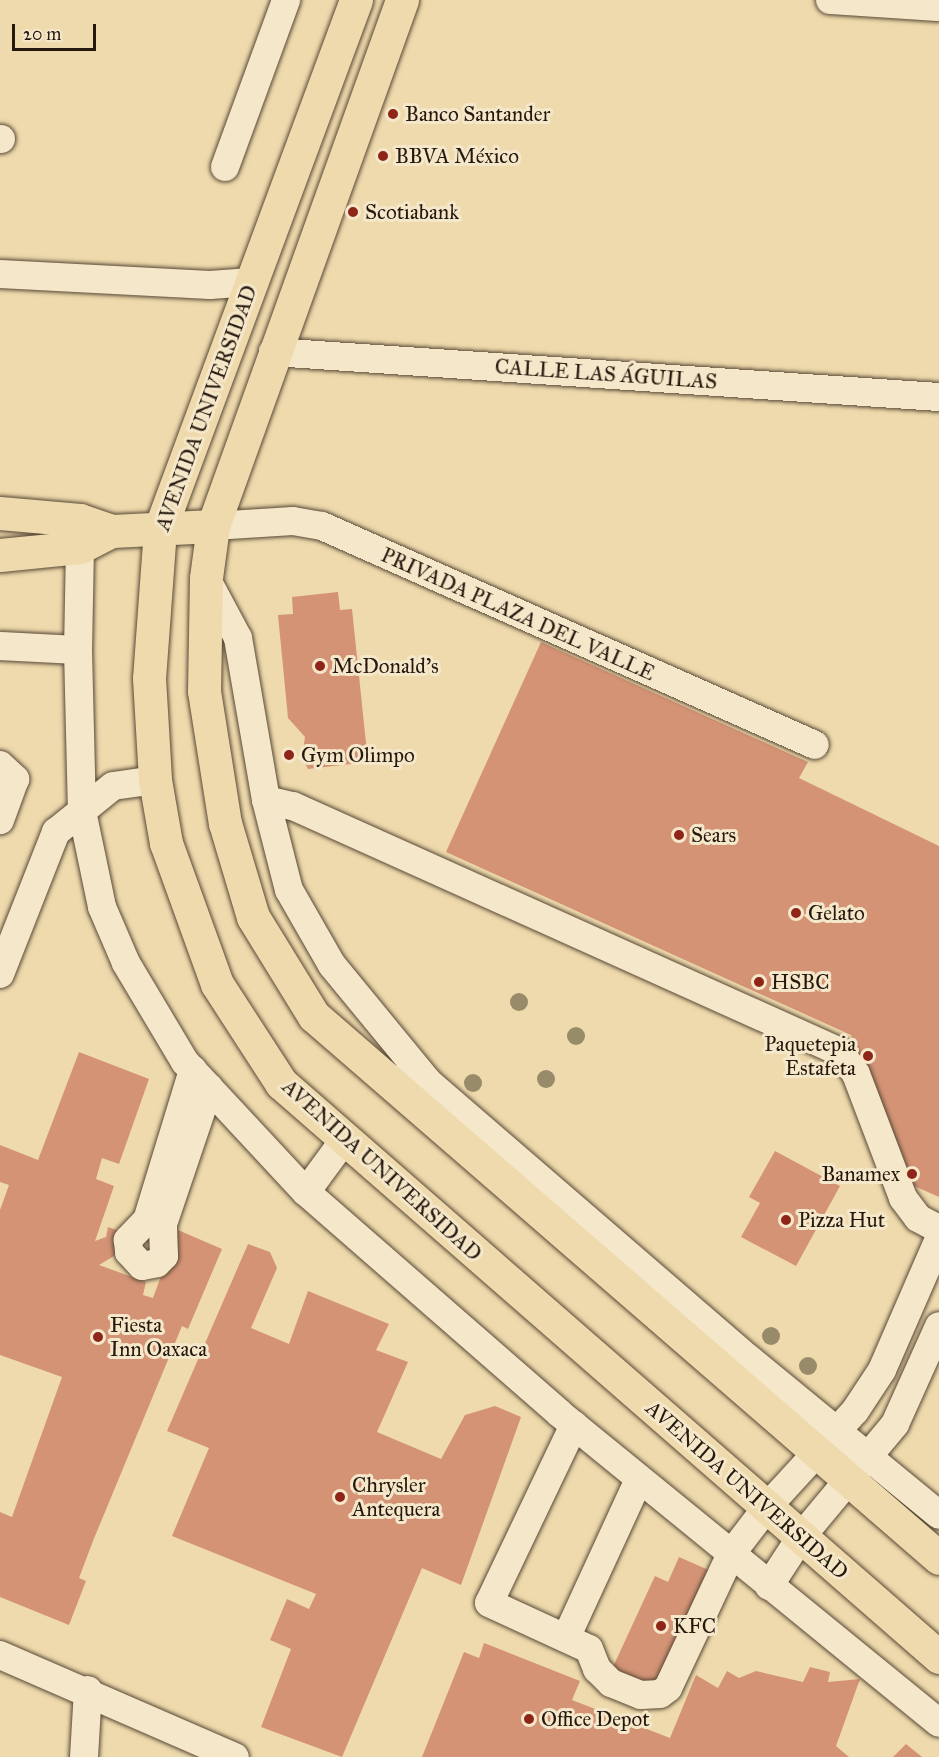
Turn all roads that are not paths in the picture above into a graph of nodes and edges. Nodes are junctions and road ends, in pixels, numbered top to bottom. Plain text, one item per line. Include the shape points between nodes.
1 (286, 0) edge
2 (356, 0) edge
3 (402, 0) edge
4 (830, 0) edge
5 (939, 7) edge
6 (225, 167) dead end
7 (0, 274) edge
8 (251, 282) junction
9 (273, 352) junction
10 (939, 397) edge
11 (0, 513) edge
12 (213, 526) junction
13 (160, 529) junction
14 (112, 531) junction
15 (80, 547) junction
16 (0, 555) edge
17 (207, 578) junction
18 (0, 646) edge
19 (78, 651) junction
20 (815, 745) dead end
21 (0, 765) edge
22 (155, 780) junction
23 (266, 800) junction
24 (81, 812) junction
25 (0, 820) edge
26 (0, 974) edge
27 (201, 1079) junction
28 (387, 1079) junction
29 (428, 1082) junction
30 (345, 1139) junction
31 (306, 1192) junction
32 (939, 1228) edge
33 (939, 1239) edge
34 (939, 1326) edge
35 (574, 1425) junction
36 (826, 1441) junction
37 (859, 1469) junction
38 (639, 1479) junction
39 (767, 1507) junction
40 (939, 1515) edge
41 (801, 1537) junction
42 (730, 1554) junction
43 (939, 1558) edge
44 (769, 1586) junction
45 (566, 1638) junction
46 (0, 1655) edge
47 (939, 1657) edge
48 (88, 1690) junction
49 (939, 1723) edge
50 (84, 1757) edge
51 (235, 1757) edge

1 - 6 street
2 - 8 main road, AVENIDA UNIVERSIDAD
3 - 9 main road, AVENIDA UNIVERSIDAD
4 - 5 street
7 - 8 street via 210,285
8 - 13 main road, AVENIDA UNIVERSIDAD
9 - 10 street, CALLE LAS ÁGUILAS
9 - 12 main road, AVENIDA UNIVERSIDAD
11 - 14 main road via 80,520
12 - 13 main road
12 - 17 main road, AVENIDA UNIVERSIDAD
12 - 20 street, PRIVADA PLAZA DEL VALLE via 293,521 322,526
13 - 14 main road
13 - 22 main road, AVENIDA UNIVERSIDAD via 149,678
14 - 15 main road
15 - 16 main road
15 - 19 street
17 - 23 street via 238,638
17 - 28 main road, AVENIDA UNIVERSIDAD via 204,691 212,755 225,823 253,917 314,1016
18 - 19 street
19 - 24 street
21 - 25 street via 15,779
22 - 24 street via 113,786
22 - 30 main road, AVENIDA UNIVERSIDAD via 166,843 217,984 281,1083
23 - 29 street via 290,890 332,965
23 - 32 street via 293,806 814,1029 849,1061 903,1198 918,1218
24 - 26 street via 56,831
24 - 27 street via 102,907 126,963
27 - 27 street via 147,1220 128,1240 129,1252 142,1266 157,1263 164,1256 163,1224
27 - 31 street
28 - 29 street
28 - 36 main road, AVENIDA UNIVERSIDAD
29 - 36 street
30 - 31 street
30 - 39 main road, AVENIDA UNIVERSIDAD
31 - 35 street
33 - 36 street via 882,1370 855,1411
34 - 37 street via 895,1424
35 - 38 street
35 - 45 street via 489,1604
36 - 37 main road, AVENIDA UNIVERSIDAD
36 - 39 street
37 - 40 street
37 - 41 street
37 - 43 main road, AVENIDA UNIVERSIDAD
38 - 42 street
38 - 45 street
39 - 41 main road, AVENIDA UNIVERSIDAD
39 - 42 street
41 - 44 street
41 - 47 main road, AVENIDA UNIVERSIDAD
42 - 44 street
42 - 45 street via 668,1688 660,1694 641,1695 611,1683 597,1668 590,1649
44 - 49 street
46 - 48 street
48 - 50 street
48 - 51 street

